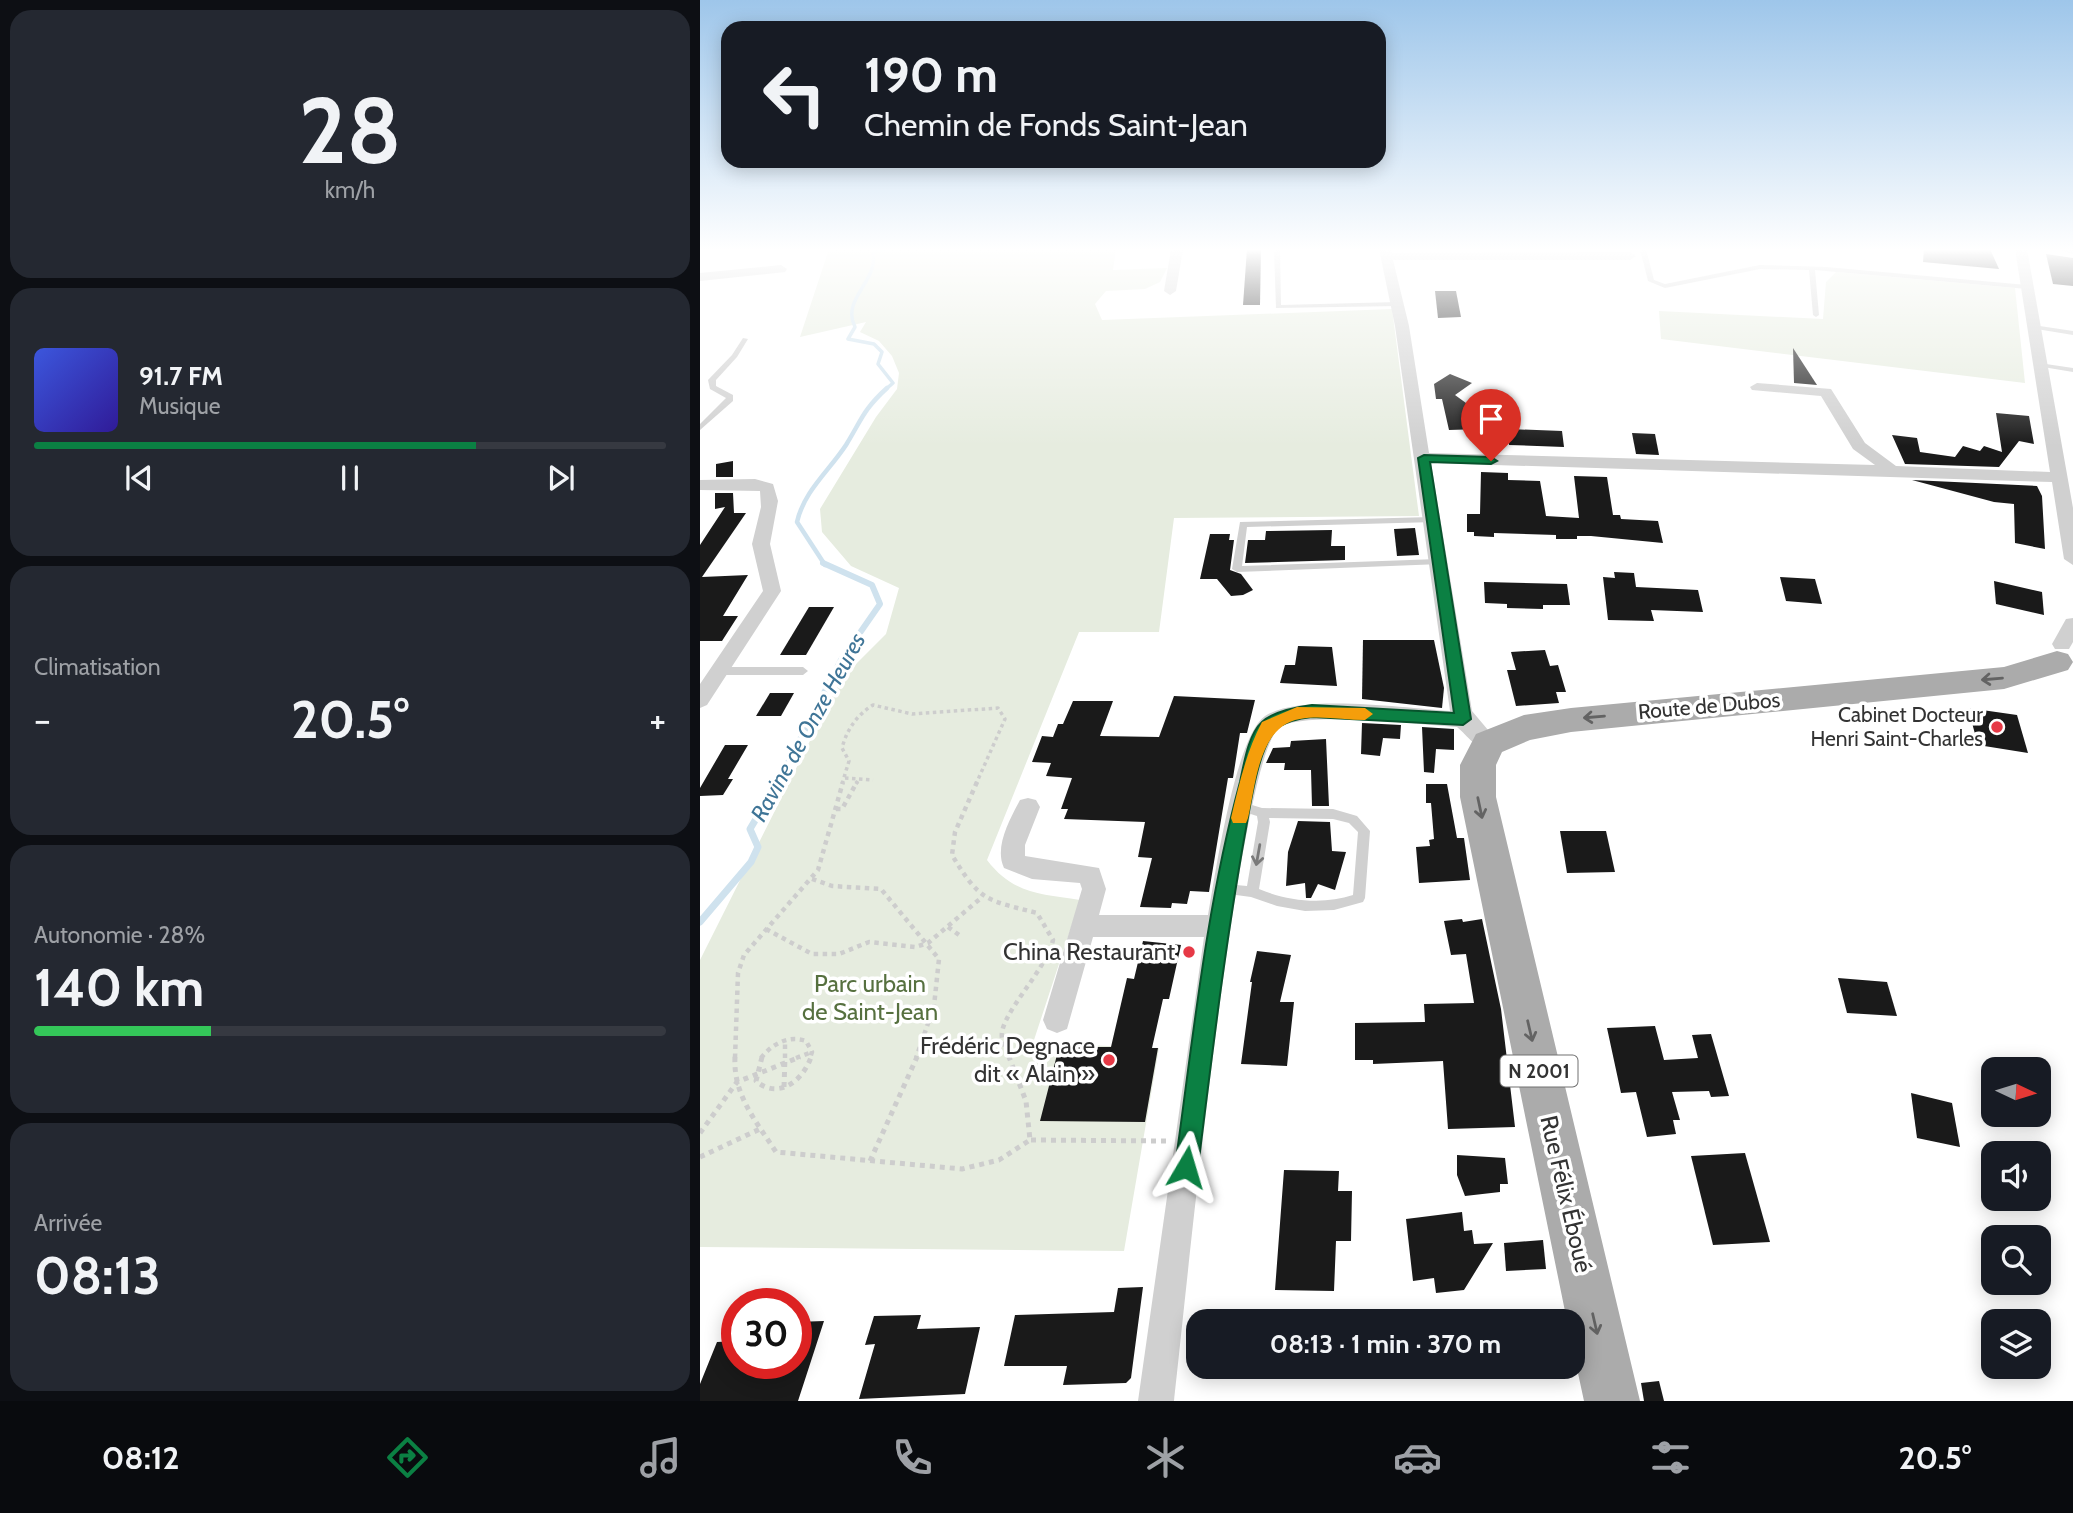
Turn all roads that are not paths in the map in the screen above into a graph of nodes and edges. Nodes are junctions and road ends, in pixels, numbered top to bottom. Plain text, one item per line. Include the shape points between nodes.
1 (1400, 314) edge
2 (2031, 314) edge
3 (2033, 327) junction
4 (2073, 333) edge
5 (745, 339) dead end
6 (2039, 365) junction
7 (2073, 370) edge
8 (1756, 387) dead end
9 (700, 428) edge
10 (1424, 458) junction
11 (1894, 471) junction
12 (2060, 478) junction
13 (700, 485) edge
14 (1432, 520) junction
15 (2073, 559) edge
16 (1438, 562) junction
17 (2068, 649) edge
18 (710, 670) edge
19 (803, 671) dead end
20 (700, 700) edge
21 (1476, 731) junction
22 (1028, 807) dead end
23 (1252, 810) junction
24 (1225, 889) junction
25 (1252, 892) junction
26 (1084, 926) junction
27 (1219, 926) junction
28 (1057, 1020) dead end
29 (1156, 1401) edge
30 (1612, 1401) edge

1 - 10 street
2 - 3 street
3 - 4 lane
3 - 6 street
5 - 9 lane via 712,380 713,387 730,397 727,404
6 - 7 lane
6 - 12 street
8 - 11 street via 1826,392 1858,446
10 - 11 street
10 - 14 street
11 - 12 street
12 - 15 street
13 - 18 street via 755,484 767,488 771,497 761,547 773,580 772,592
14 - 16 street
14 - 16 lane via 1243,524 1237,569
16 - 21 street
17 -> 21 main road, Route de Dubos via 2004,678
18 - 19 lane
18 - 20 street
21 - 23 street via 1312,711 1281,718 1268,726 1257,750
21 -> 30 main road, Rue Félix Éboué / N 2001 via 1478,797
22 - 26 street via 1013,845 1013,861 1027,870 1090,875 1094,890
23 - 24 street
23 -> 25 lane via 1264,822
23 - 25 lane via 1333,814 1353,819 1364,831 1359,898 1329,905 1269,900
24 - 25 lane
24 - 27 street
26 - 27 street
26 - 28 street
27 - 29 street

